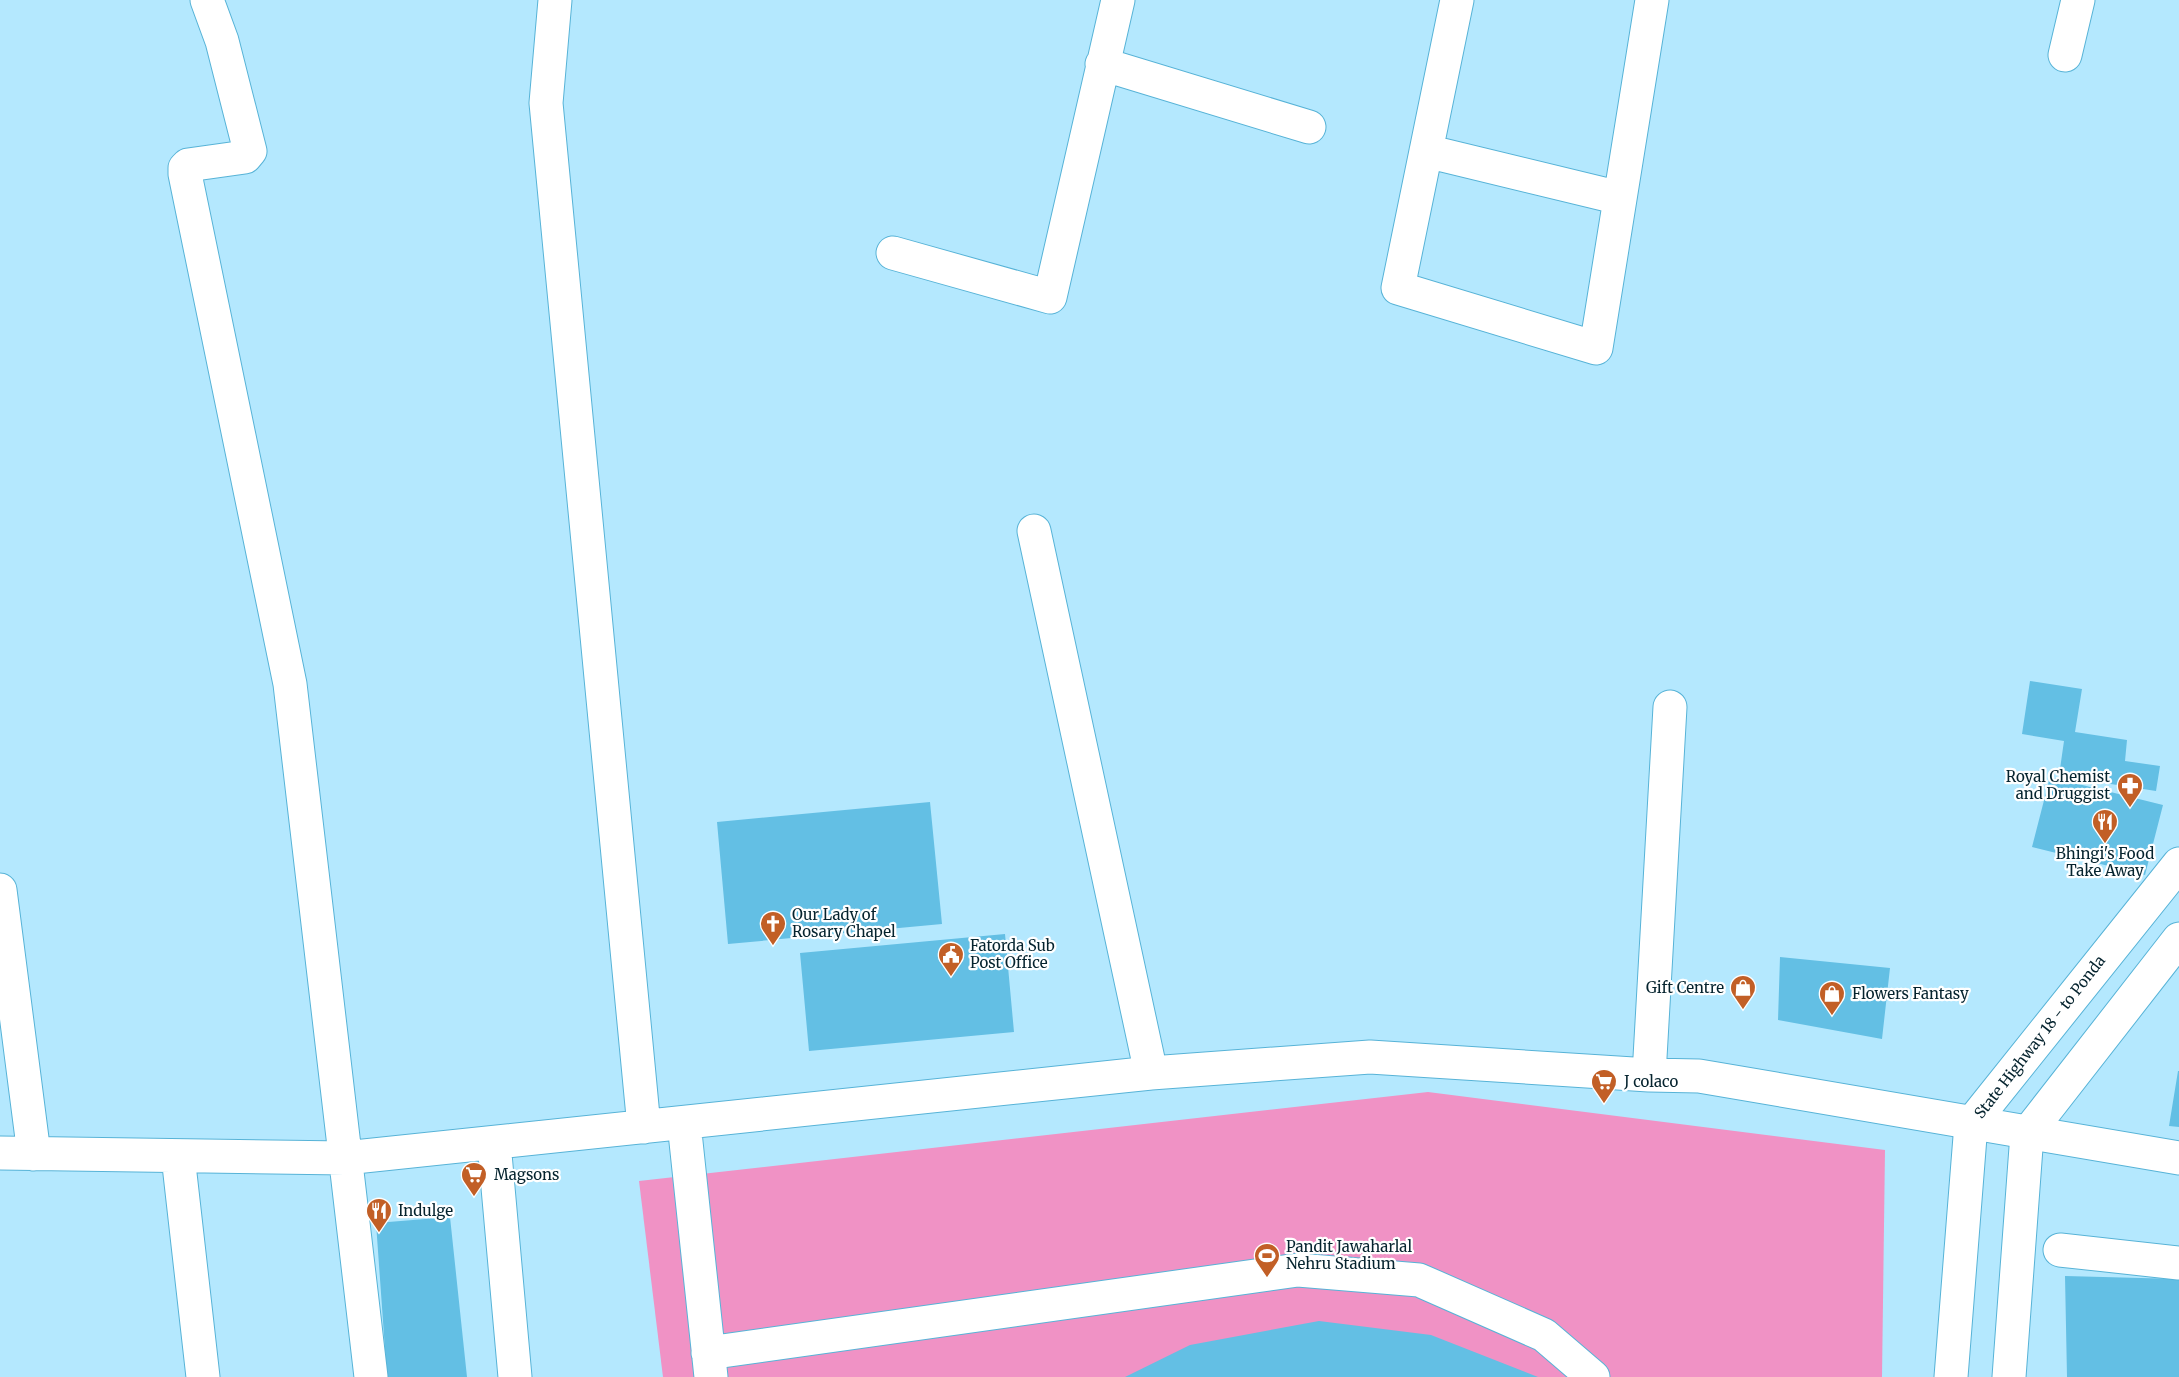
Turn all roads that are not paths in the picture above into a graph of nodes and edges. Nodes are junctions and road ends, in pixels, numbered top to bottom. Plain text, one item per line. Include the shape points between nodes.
1 (207, 0) edge
2 (555, 0) edge
3 (1118, 0) edge
4 (1457, 0) edge
5 (1652, 0) edge
6 (2078, 0) edge
7 (2065, 54) dead end
8 (1102, 64) junction
9 (1308, 127) dead end
10 (1426, 151) junction
11 (1620, 198) junction
12 (892, 253) dead end
13 (1034, 531) dead end
14 (1670, 707) dead end
15 (2179, 864) edge
16 (0, 890) edge
17 (2179, 939) edge
18 (1151, 1073) junction
19 (1649, 1075) junction
20 (684, 1122) junction
21 (1971, 1124) junction
22 (644, 1127) junction
23 (2027, 1134) junction
24 (494, 1143) junction
25 (0, 1153) edge
26 (34, 1154) junction
27 (178, 1156) junction
28 (345, 1158) junction
29 (2179, 1158) edge
30 (2060, 1250) dead end
31 (2179, 1263) edge
32 (710, 1365) edge
33 (203, 1377) edge
34 (371, 1377) edge
35 (515, 1377) edge
36 (1593, 1377) edge
37 (1951, 1377) edge
38 (2009, 1377) edge

1 - 28 street via 222,41 250,151 245,157 194,163 185,168 185,174 290,684
2 - 22 street via 546,103
3 - 8 street
4 - 10 street
5 - 11 street
6 - 7 street
8 - 9 street
8 - 12 street via 1050,297
10 - 11 street
10 - 11 street via 1398,288 1596,348
13 - 18 street
14 - 19 street
15 - 21 street, State Highway 18 - to Ponda
16 - 26 street
17 - 23 street
18 - 19 street via 1370,1057
18 - 20 street
19 - 21 street via 1699,1076
20 - 22 street
20 - 32 street
21 - 23 street
21 - 37 street, State Highway 18 - to Ponda
22 - 24 street
23 - 29 street
23 - 38 street
24 - 28 street
24 - 35 street
25 - 26 street
26 - 27 street
27 - 28 street
27 - 33 street
28 - 34 street
30 - 31 street
32 - 36 street via 1298,1270 1419,1280 1544,1335

